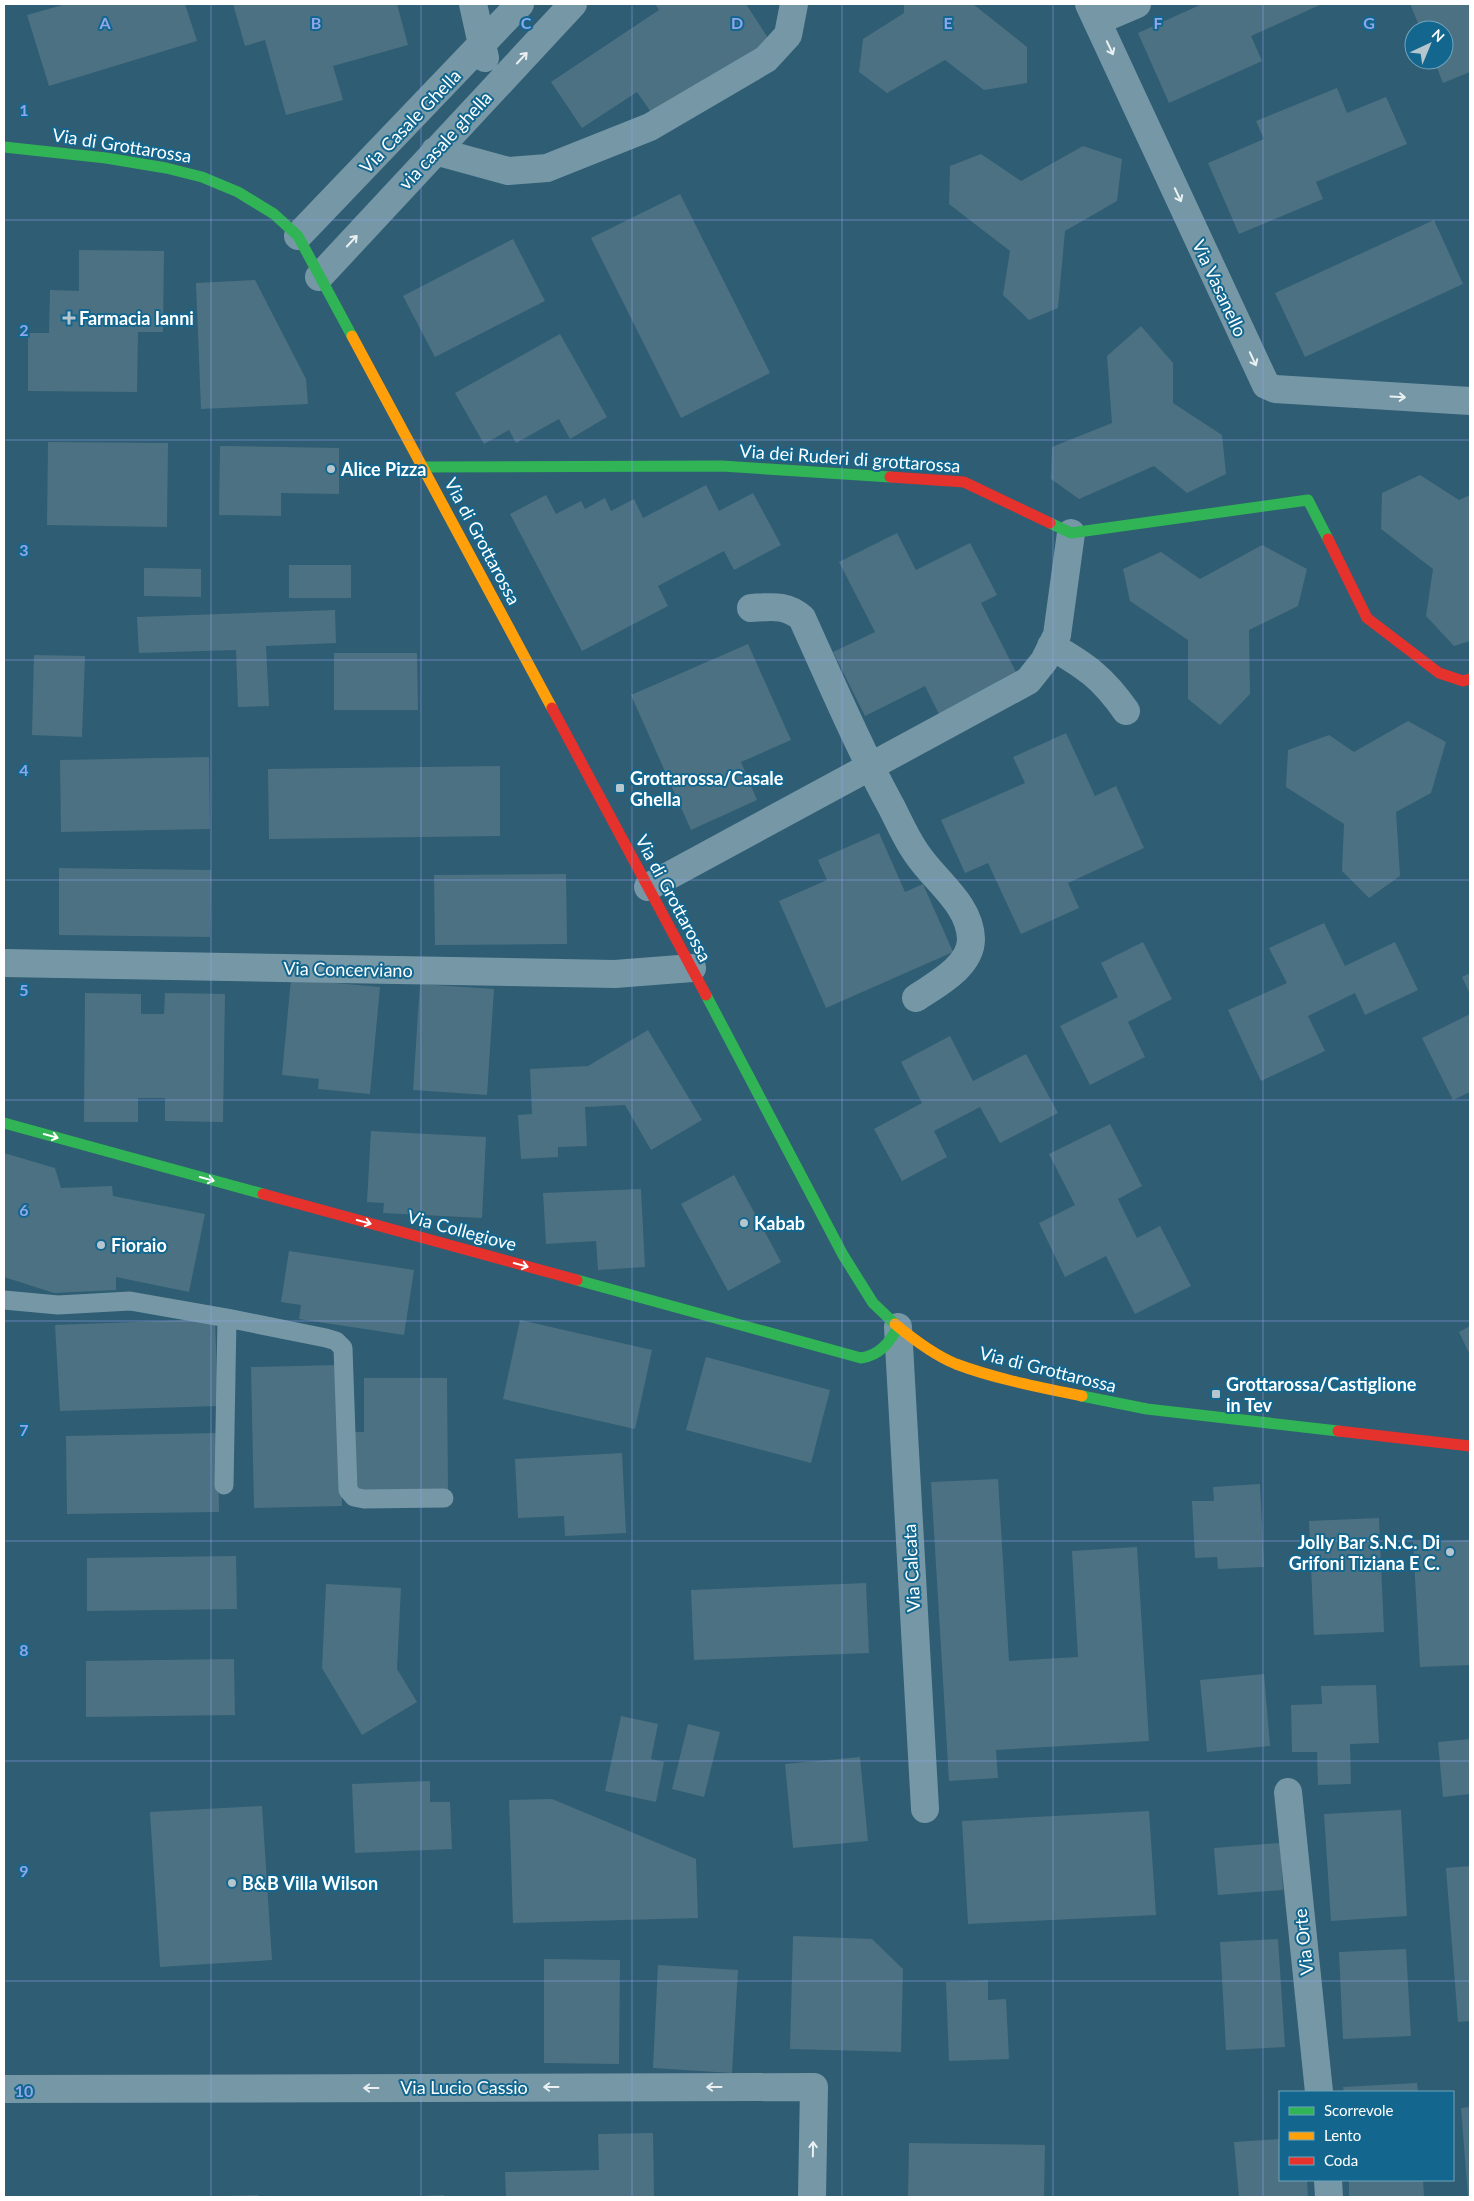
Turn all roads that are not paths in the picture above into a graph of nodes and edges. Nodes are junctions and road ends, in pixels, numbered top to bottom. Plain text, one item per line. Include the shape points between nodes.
1 (473, 4) edge
2 (520, 4) edge
3 (573, 4) edge
4 (794, 4) edge
5 (1137, 4) edge
6 (1093, 13) edge
7 (482, 46) junction
8 (493, 89) junction
9 (4, 147) edge
10 (435, 151) junction
11 (298, 236) junction
12 (319, 277) junction
13 (1470, 401) edge
14 (423, 467) junction
15 (1071, 533) junction
16 (751, 608) dead end
17 (1051, 646) junction
18 (1461, 681) edge
19 (1126, 711) dead end
20 (869, 767) junction
21 (648, 887) junction
22 (4, 963) edge
23 (692, 968) junction
24 (916, 998) dead end
25 (4, 1123) edge
26 (4, 1300) edge
27 (227, 1318) junction
28 (898, 1327) junction
29 (1470, 1446) edge
30 (224, 1484) dead end
31 (444, 1498) dead end
32 (1288, 1792) dead end
33 (925, 1809) dead end
34 (4, 2089) edge
35 (1318, 2091) edge
36 (1328, 2181) edge
37 (812, 2197) edge
38 (1329, 2197) edge

1 - 7 street
2 - 7 street, Via Casale Ghella
8 -> 3 street, via casale ghella
4 - 10 street via 788,35 766,59 650,127 547,168 508,171
5 - 6 street
6 -> 13 street, Via Vasanello via 1266,385 1275,389
7 - 8 street
7 - 11 street, Via Casale Ghella
8 - 10 street, via casale ghella
9 - 11 street, Via di Grottarossa via 164,166 206,177 272,212
12 -> 10 street, via casale ghella
11 - 12 street, Via di Grottarossa
12 - 14 street, Via di Grottarossa
14 - 15 street, Via dei Ruderi di grottarossa via 722,466 964,482
14 - 21 street, Via di Grottarossa
15 - 17 street via 1057,635
15 - 18 street via 1308,500 1367,618
16 - 20 street via 779,606 802,618
17 - 19 street via 1099,677
17 - 20 street via 1028,681
20 - 21 street
20 - 24 street via 915,851 956,899 968,919 971,941 963,962
21 - 23 street, Via di Grottarossa
22 - 23 street, Via Concerviano via 616,974
23 - 28 street, Via di Grottarossa via 843,1255 873,1303
25 -> 28 street, Via Collegiove via 861,1358 873,1356 886,1347
26 - 27 lane via 58,1305 130,1301
27 - 30 lane
27 - 31 lane via 326,1338 343,1348 348,1490 354,1497
28 - 29 street, Via di Grottarossa via 928,1349 962,1366 1018,1383 1102,1401
28 - 33 street, Via Calcata
32 - 35 street, Via Orte
37 -> 34 street, Via Lucio Cassio via 814,2087
36 - 38 street

